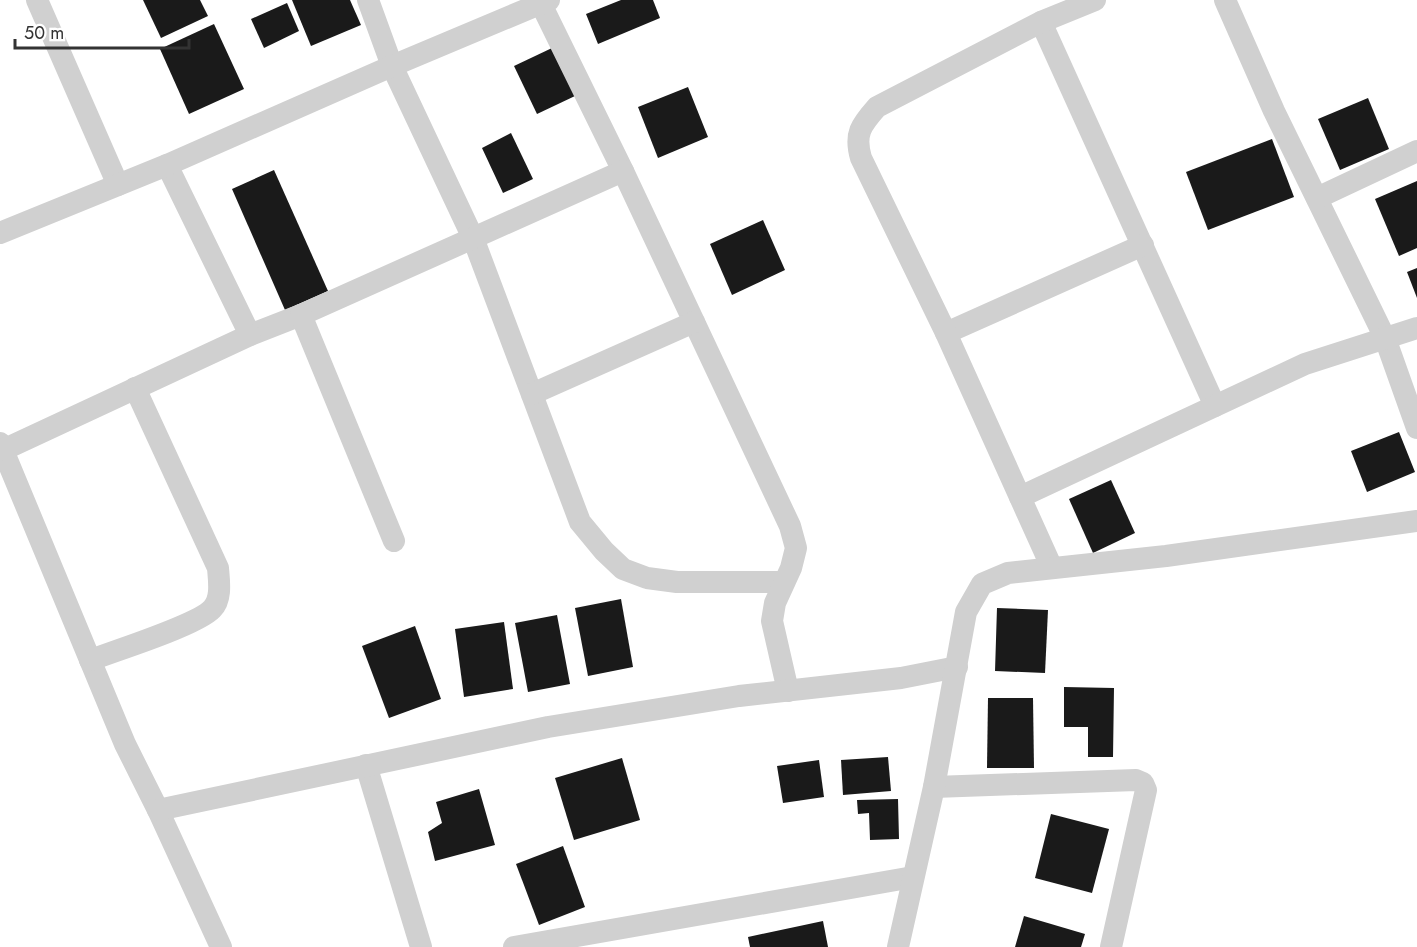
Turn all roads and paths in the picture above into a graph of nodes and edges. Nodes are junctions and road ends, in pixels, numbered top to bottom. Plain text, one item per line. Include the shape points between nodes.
1 (37, 0) edge
2 (368, 0) edge
3 (1095, 0) edge
4 (545, 2) edge
5 (1229, 2) edge
6 (1041, 22) junction
7 (392, 66) junction
8 (1417, 152) edge
9 (167, 165) junction
10 (623, 171) junction
11 (118, 185) junction
12 (1317, 198) junction
13 (0, 233) edge
14 (473, 237) junction
15 (1143, 245) junction
16 (301, 315) junction
17 (694, 322) junction
18 (1417, 328) edge
19 (946, 333) junction
20 (250, 335) junction
21 (1385, 338) junction
22 (135, 388) junction
23 (532, 394) junction
24 (1215, 406) junction
25 (1417, 428) edge
26 (2, 446) edge
27 (1020, 496) junction
28 (1417, 521) edge
29 (394, 541) dead end
30 (1052, 568) junction
31 (784, 582) junction
32 (90, 660) junction
33 (957, 667) junction
34 (788, 691) junction
35 (366, 765) junction
36 (934, 787) junction
37 (158, 810) junction
38 (914, 877) junction
39 (221, 947) edge
40 (422, 947) edge
41 (514, 947) edge
42 (898, 947) edge
43 (1111, 947) edge

1 - 11 street
2 - 7 street
3 - 6 street
4 - 7 street
4 - 10 street
5 - 12 street via 1274,111
6 - 15 street
6 - 19 street via 877,107 860,129 857,145 861,159
7 - 9 street
7 - 14 street
8 - 12 street
9 - 11 street
9 - 20 street
10 - 14 street
10 - 17 street
11 - 13 street
12 - 21 street
14 - 16 street
14 - 23 street
15 - 19 street
15 - 24 street
16 - 20 street
16 - 29 street
17 - 23 street
17 - 31 street via 790,526 796,548
18 - 21 street
19 - 27 street
20 - 22 street
21 - 24 street via 1305,364
21 - 25 street
22 - 26 street
22 - 32 street via 218,568 220,589 213,609 192,622
23 - 31 street via 580,522 623,569 647,578 677,582
24 - 27 street
26 - 32 street
27 - 30 street
28 - 30 street
30 - 33 street via 1008,573 982,584 966,612
31 - 34 street via 772,621
32 - 37 street
33 - 34 street via 902,678
33 - 36 street
34 - 35 street via 548,727
35 - 37 street
35 - 40 street
36 - 38 street
36 - 43 street via 1136,780 1143,783 1146,790
37 - 39 street
38 - 41 street
38 - 42 street

